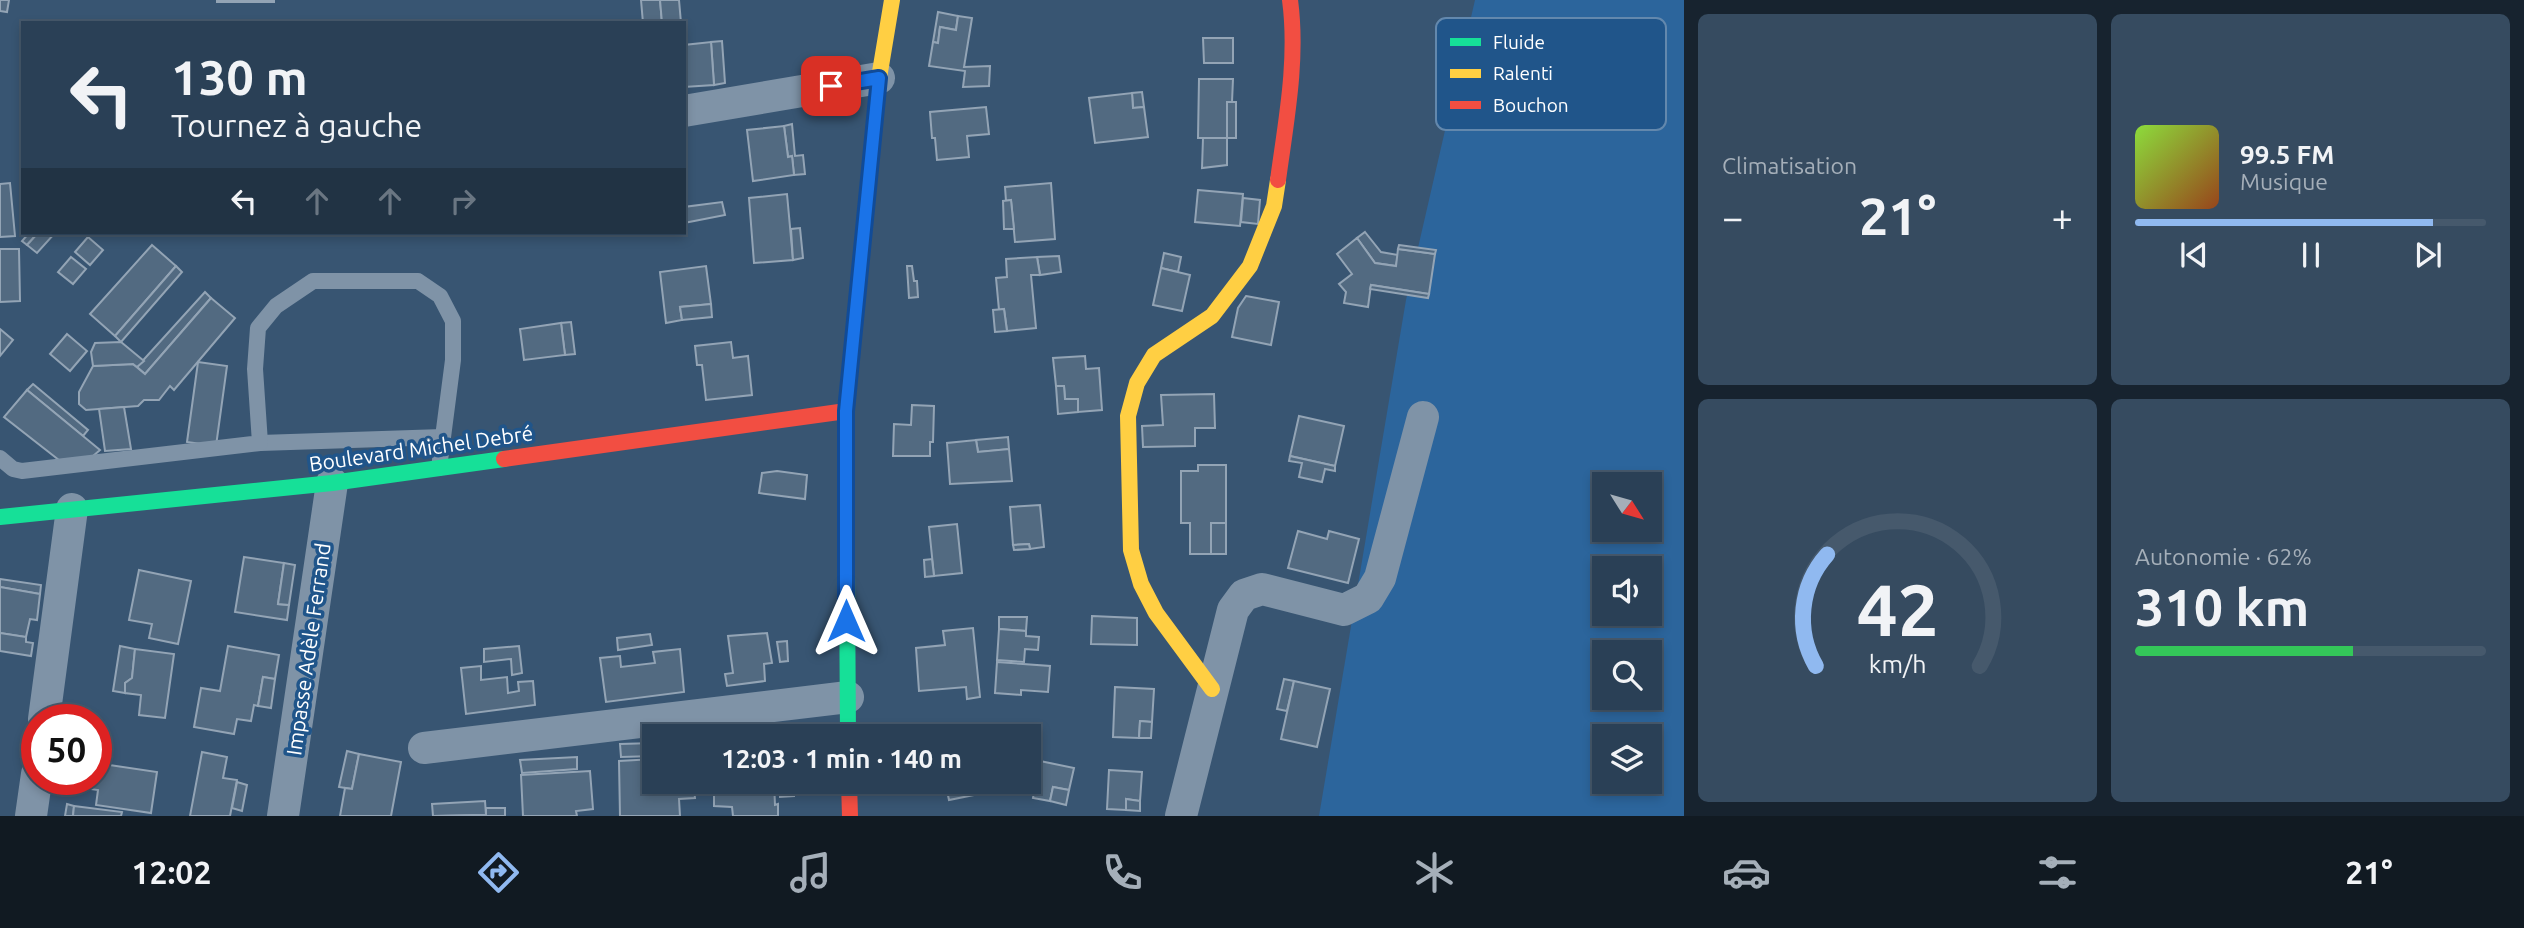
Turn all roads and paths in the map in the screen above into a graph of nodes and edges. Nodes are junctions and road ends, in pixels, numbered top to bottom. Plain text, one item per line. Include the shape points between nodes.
1 (892, 0) edge
2 (1290, 0) edge
3 (879, 78) junction
4 (686, 111) edge
5 (846, 411) junction
6 (1423, 417) dead end
7 (443, 436) junction
8 (260, 443) junction
9 (0, 458) edge
10 (439, 468) junction
11 (332, 483) junction
12 (72, 509) junction
13 (0, 517) edge
14 (1212, 689) junction
15 (848, 698) junction
16 (46, 704) edge
17 (848, 724) edge
18 (424, 748) dead end
19 (849, 794) edge
20 (34, 795) edge
21 (31, 816) edge
22 (283, 816) edge
23 (850, 816) edge
24 (1181, 816) edge

1 - 3 street
2 - 14 street via 1291,84 1274,206 1250,266 1212,316 1154,355 1137,383 1128,416 1131,550 1138,573 1156,613
3 - 4 street
3 - 5 street
5 - 10 street, Boulevard Michel Debré
5 - 15 street
6 - 14 street via 1380,578 1368,597 1344,610 1262,589 1244,595 1233,610
7 - 8 lane
7 - 8 lane via 453,321 440,296 418,281 313,281 276,306 258,328 255,369
7 - 10 lane
8 - 9 lane via 22,471
10 - 11 street, Boulevard Michel Debré
11 - 12 street, Boulevard Michel Debré
11 - 22 street, Impasse Adèle Ferrand
12 - 13 street, Boulevard Michel Debré
12 - 16 street
14 - 24 street
15 - 17 street
15 - 18 street
19 - 23 street
20 - 21 street

